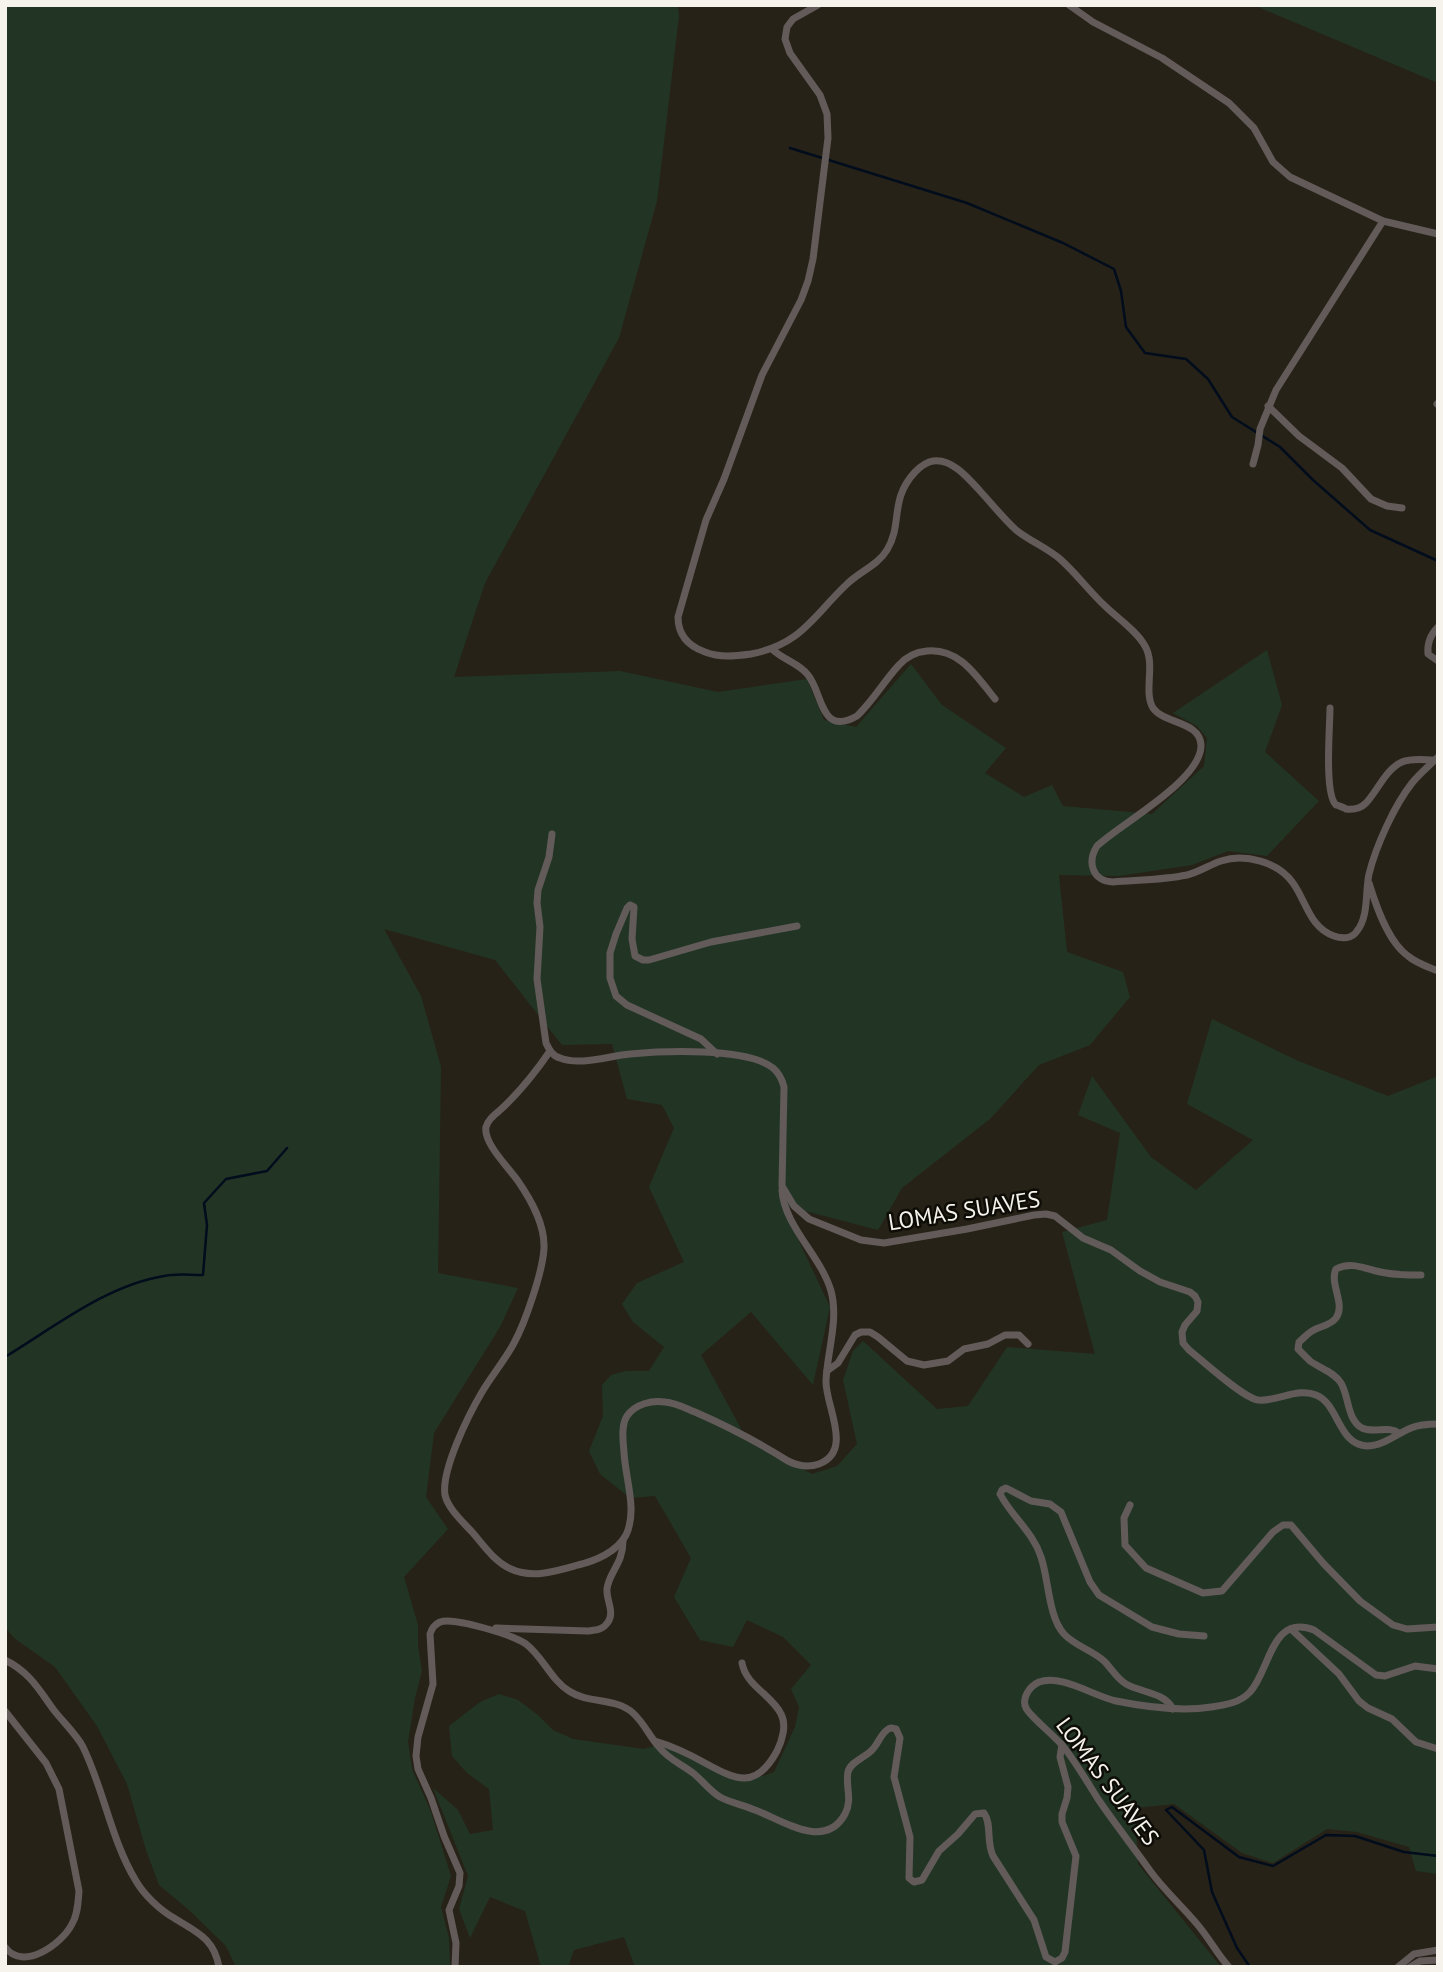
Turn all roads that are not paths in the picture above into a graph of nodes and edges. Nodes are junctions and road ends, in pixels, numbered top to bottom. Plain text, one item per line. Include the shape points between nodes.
1 (818, 5) edge
2 (1069, 5) edge
3 (1383, 221) junction
4 (1438, 234) edge
5 (1268, 406) junction
6 (1253, 464) dead end
7 (1402, 508) dead end
8 (1438, 627) edge
9 (772, 649) junction
10 (1438, 662) edge
11 (995, 699) dead end
12 (1330, 708) dead end
13 (1436, 759) edge
14 (552, 834) dead end
15 (1368, 879) junction
16 (797, 926) dead end
17 (1438, 971) edge
18 (550, 1051) junction
19 (717, 1054) junction
20 (782, 1186) junction
21 (1420, 1275) dead end
22 (1028, 1344) dead end
23 (827, 1371) junction
24 (1438, 1424) edge
25 (1399, 1433) junction
26 (1130, 1505) dead end
27 (623, 1540) junction
28 (1438, 1627) edge
29 (489, 1629) junction
30 (1291, 1629) junction
31 (1204, 1636) dead end
32 (5, 1660) edge
33 (742, 1663) dead end
34 (1438, 1669) edge
35 (1173, 1709) junction
36 (5, 1711) edge
37 (654, 1741) junction
38 (1062, 1744) junction
39 (1438, 1749) edge
40 (5, 1947) edge
41 (1438, 1950) edge
42 (1438, 1960) edge
43 (219, 1967) edge
44 (455, 1967) edge
45 (1229, 1967) edge
46 (1398, 1967) edge
47 (1410, 1967) edge

1 - 9 street via 793,19 785,39 827,114 813,259 801,300 762,375 706,520 678,617 684,639 703,651 733,656
2 - 3 street via 1163,58 1229,103 1248,121 1283,172
3 - 4 street
3 - 5 street
5 - 6 street
5 - 7 street via 1342,468 1371,499
8 - 10 street via 1427,646 1428,654
9 - 11 street via 808,675 824,712 835,720 858,716 902,662 924,651 943,652 961,660
9 - 15 street via 801,632 845,586 882,557 907,482 928,463 946,462 1017,530 1064,563 1140,638 1150,659 1154,708 1199,738 1199,755 1187,774 1097,846 1092,863 1099,878 1109,882 1183,875 1224,860 1254,859 1285,874 1318,926 1342,938 1353,935 1360,926
12 - 13 street via 1328,780 1336,805 1356,809 1395,766
13 - 15 street via 1397,807
14 - 18 street via 537,902 537,979
15 - 17 street via 1397,946
16 - 19 street via 643,960 635,956 632,947 634,907 627,908 609,961 616,996 701,1039
18 - 19 street via 558,1058 579,1060 668,1051
18 - 27 street via 486,1128 488,1139 535,1210 544,1256 520,1331 458,1441 445,1495 493,1556 517,1572 541,1573 579,1565 611,1551
19 - 20 street via 753,1059 774,1068 781,1077 785,1091
20 - 23 street via 786,1208 831,1291 833,1324
20 - 25 street, LOMAS SUAVES via 809,1219 875,1242 1034,1215 1055,1216 1140,1271 1193,1294 1198,1308 1183,1329 1183,1343 1249,1397 1317,1395 1345,1433 1360,1445 1373,1445
21 - 25 street via 1389,1274 1347,1264 1336,1269 1338,1315 1298,1342 1298,1349 1310,1360 1335,1375 1354,1420 1371,1430
22 - 23 street via 1019,1335 1005,1335 964,1349 948,1361 923,1365 907,1361 870,1332 861,1332
23 - 27 street via 826,1389 837,1437 831,1455 814,1465 793,1464 727,1426 665,1401 630,1412 623,1432 631,1517
24 - 25 street, LOMAS SUAVES
26 - 28 street via 1124,1518 1125,1545 1146,1568 1203,1593 1222,1591 1273,1532 1291,1525 1360,1601 1393,1625
27 - 29 street via 620,1560 607,1586 611,1617 602,1629
29 - 37 street via 524,1643 568,1690 627,1708
29 - 44 street via 447,1621 431,1631 433,1684 416,1756 460,1873 449,1910 456,1943
30 - 34 street via 1305,1626 1314,1630 1380,1676 1415,1667
30 - 35 street, LOMAS SUAVES via 1275,1644 1256,1684 1244,1697 1207,1708
30 - 39 street via 1339,1674 1359,1701 1392,1719 1416,1742
31 - 35 street via 1152,1627 1100,1595 1058,1508 1002,1490 1004,1502 1037,1547 1061,1631 1103,1660 1119,1679 1161,1697
32 - 43 street via 34,1682 82,1745 137,1884 161,1909 205,1937 217,1954
33 - 37 street via 747,1677 783,1718 783,1736 762,1771 735,1778
35 - 38 street, LOMAS SUAVES via 1109,1699 1063,1682 1040,1682 1028,1692 1026,1708
36 - 40 street via 46,1763 59,1789 79,1891 73,1923 50,1949 19,1957
37 - 38 street via 721,1797 789,1825 818,1831 836,1825 847,1810 851,1766 873,1750 887,1729 897,1729 900,1738 894,1777 910,1837 909,1878 922,1880 939,1851 975,1814 984,1813 993,1856 1034,1920 1044,1954 1055,1962 1065,1952 1076,1856 1062,1822 1068,1787 1060,1758
38 - 45 street, LOMAS SUAVES via 1152,1873
41 - 46 street via 1415,1954
42 - 47 street

